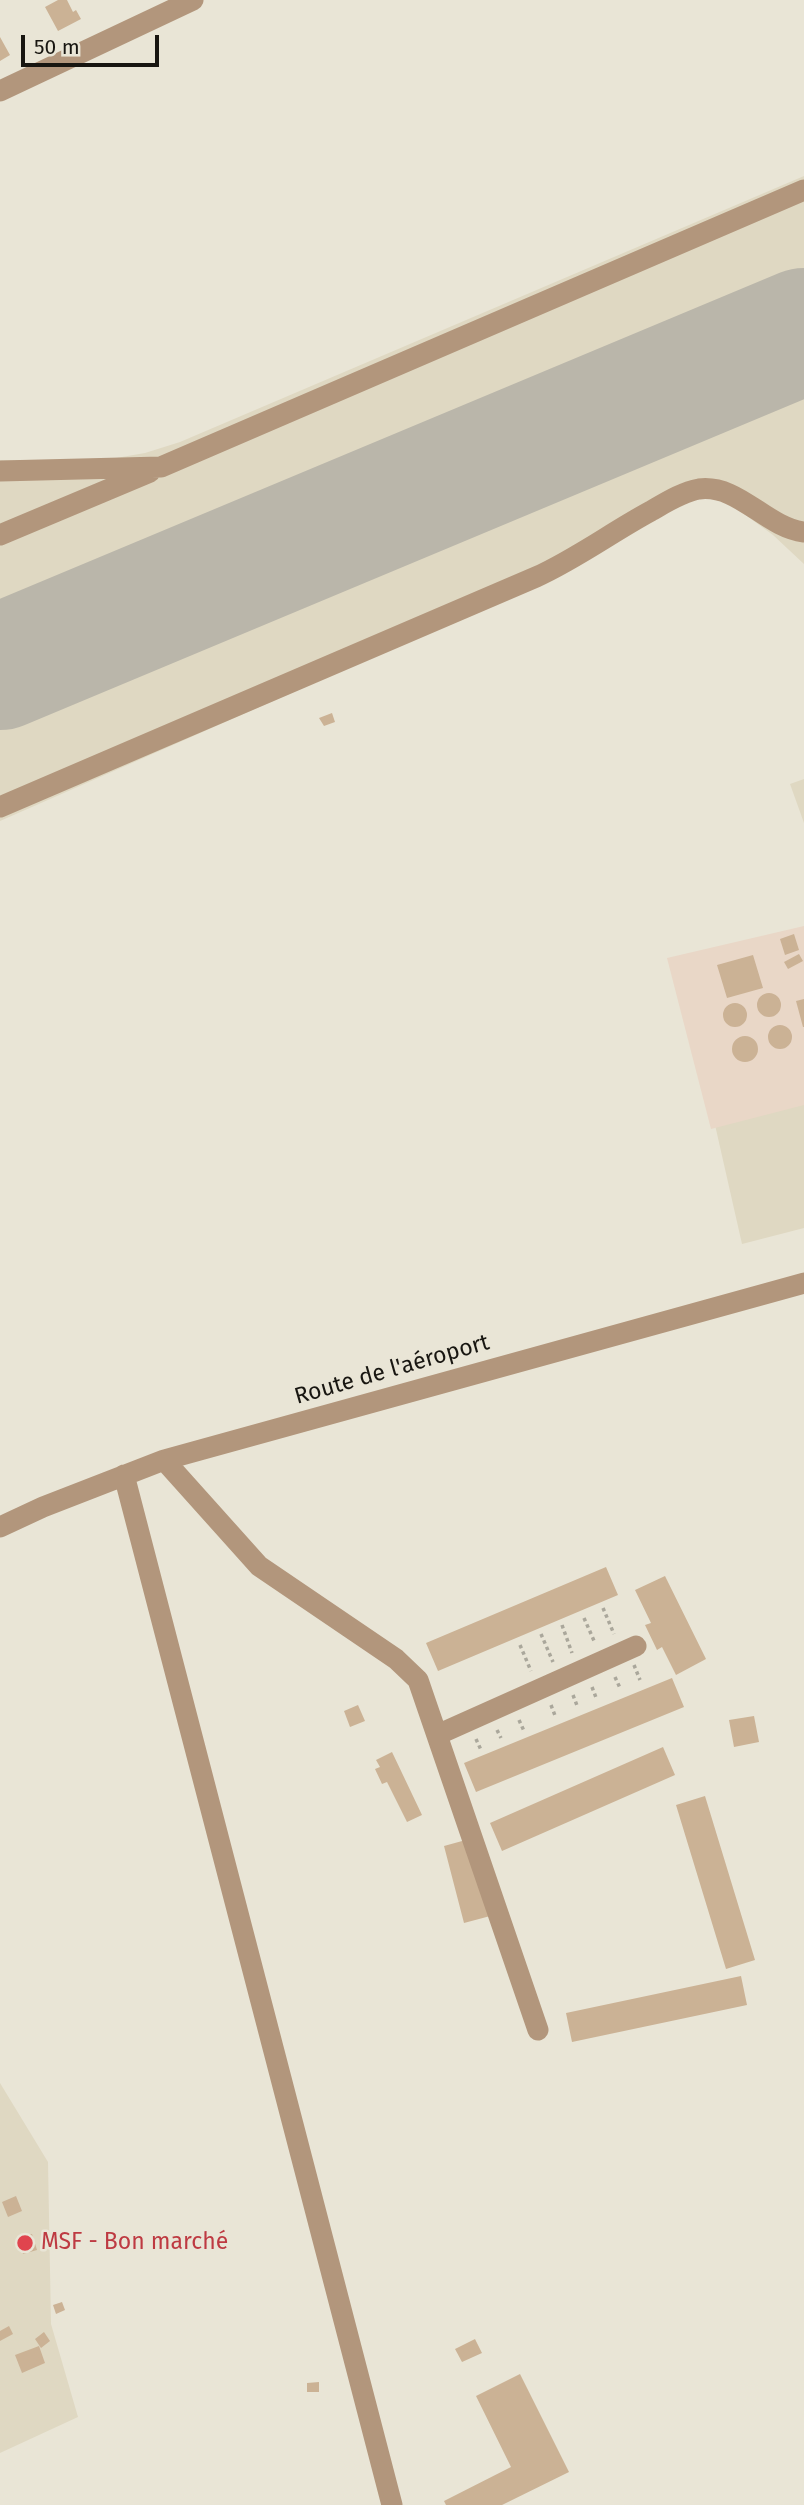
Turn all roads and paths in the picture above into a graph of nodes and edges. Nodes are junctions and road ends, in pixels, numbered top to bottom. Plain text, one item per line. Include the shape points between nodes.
1 (192, 0) edge
2 (0, 91) edge
3 (804, 190) edge
4 (161, 467) junction
5 (0, 471) edge
6 (804, 532) edge
7 (0, 535) edge
8 (0, 807) edge
9 (804, 1283) edge
10 (164, 1460) junction
11 (124, 1475) junction
12 (0, 1527) edge
13 (603, 1608) dead end
14 (584, 1618) dead end
15 (562, 1625) dead end
16 (541, 1634) dead end
17 (520, 1645) dead end
18 (629, 1649) joint
19 (602, 1661) junction
20 (570, 1675) junction
21 (539, 1689) junction
22 (437, 1735) junction
23 (538, 2030) dead end
24 (392, 2505) edge

1 - 2 street
3 - 4 street
4 - 5 street
4 - 7 street
6 - 8 street via 769,520 717,488 696,490 671,499 539,575
9 - 10 street, Route de l'aéroport
10 - 11 street, Route de l'aéroport
10 - 22 street via 259,1566 396,1659 418,1680
11 - 12 street, Route de l'aéroport
11 - 24 street
13 - 18 path
14 - 19 path
15 - 20 path
16 - 20 path
17 - 21 path
18 - 19 street
19 - 20 street
20 - 21 street
21 - 22 street
22 - 23 street

